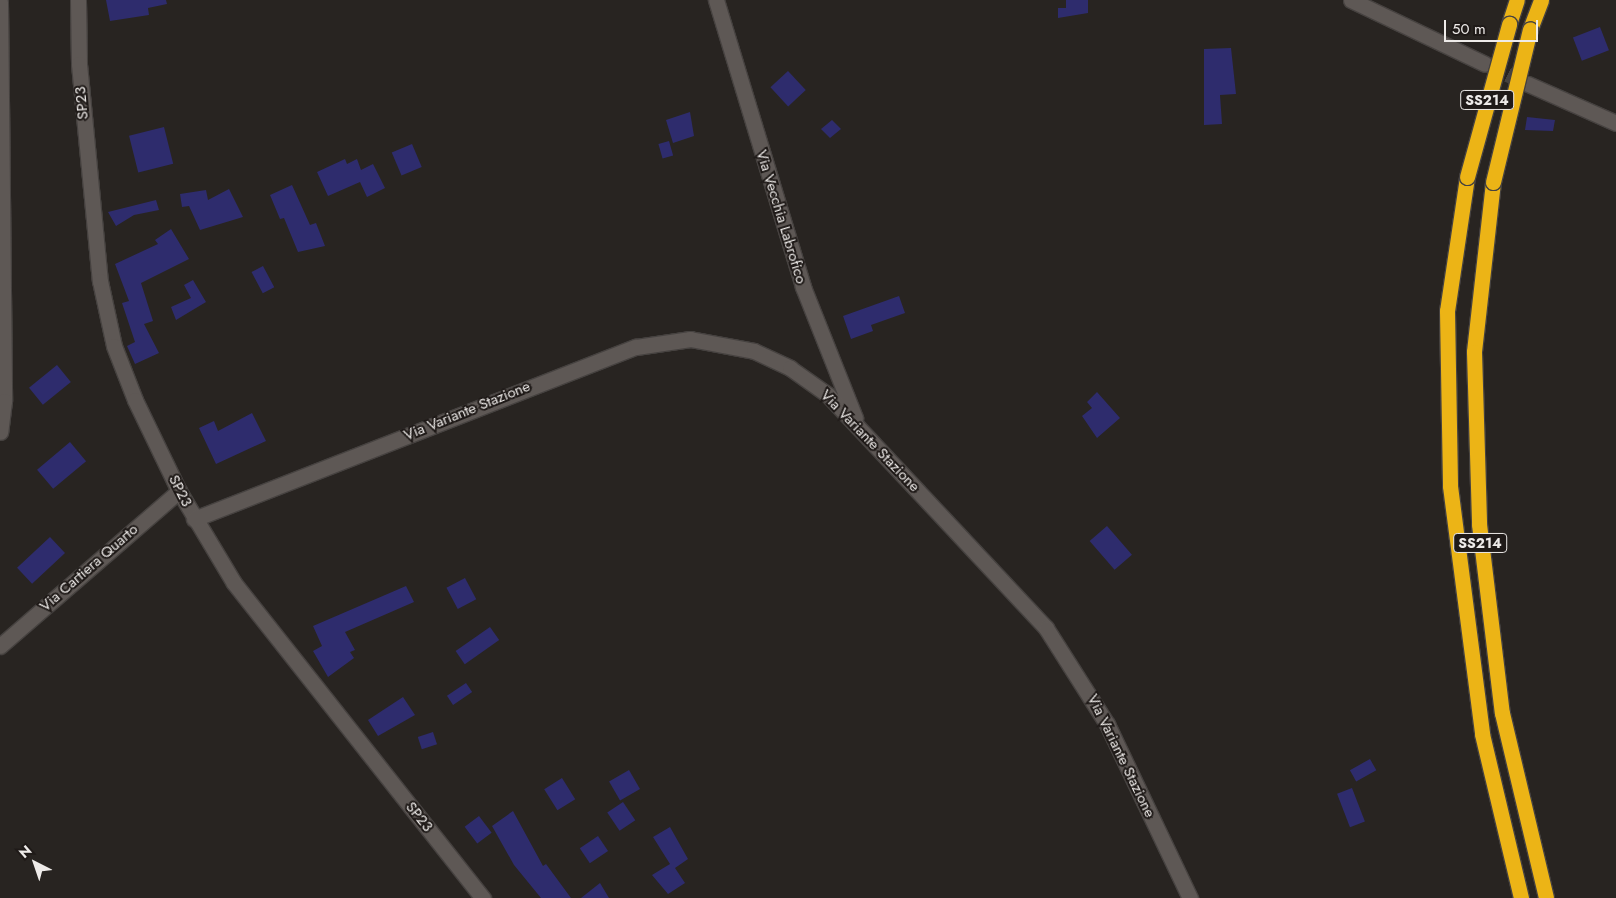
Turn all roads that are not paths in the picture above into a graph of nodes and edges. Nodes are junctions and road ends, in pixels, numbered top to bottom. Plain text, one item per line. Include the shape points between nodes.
1 (78, 0) edge
2 (716, 0) edge
3 (1351, 0) edge
4 (1517, 0) edge
5 (1541, 0) edge
6 (0, 2) edge
7 (1485, 64) tunnel mouth
8 (1528, 84) tunnel mouth
9 (1616, 123) edge
10 (859, 428) junction
11 (0, 432) edge
12 (179, 491) junction
13 (194, 519) junction
14 (0, 646) edge
15 (483, 898) edge
16 (1190, 898) edge
17 (1521, 898) edge
18 (1546, 898) edge

1 - 12 street, SP23 / SP23 via 79,64 103,301 129,386
2 - 10 street, Via Vecchia Labrofico via 805,295
3 - 7 street
4 - 17 highway, SS214, bridge via 1467,178 1447,311 1450,486 1482,734
5 - 18 highway, SS214, bridge via 1530,28 1492,182 1474,352 1478,515 1502,713
6 - 11 street via 4,394
8 - 9 street
10 - 13 street, Via Variante Stazione via 814,384 774,359 716,341 664,341 609,355
10 - 16 street, Via Variante Stazione via 1031,611 1065,652 1111,732
12 - 13 street, SP23 / SP23
12 - 14 street, Via Cartiera Quarto
13 - 15 street, SP23 / SP23 via 250,605

